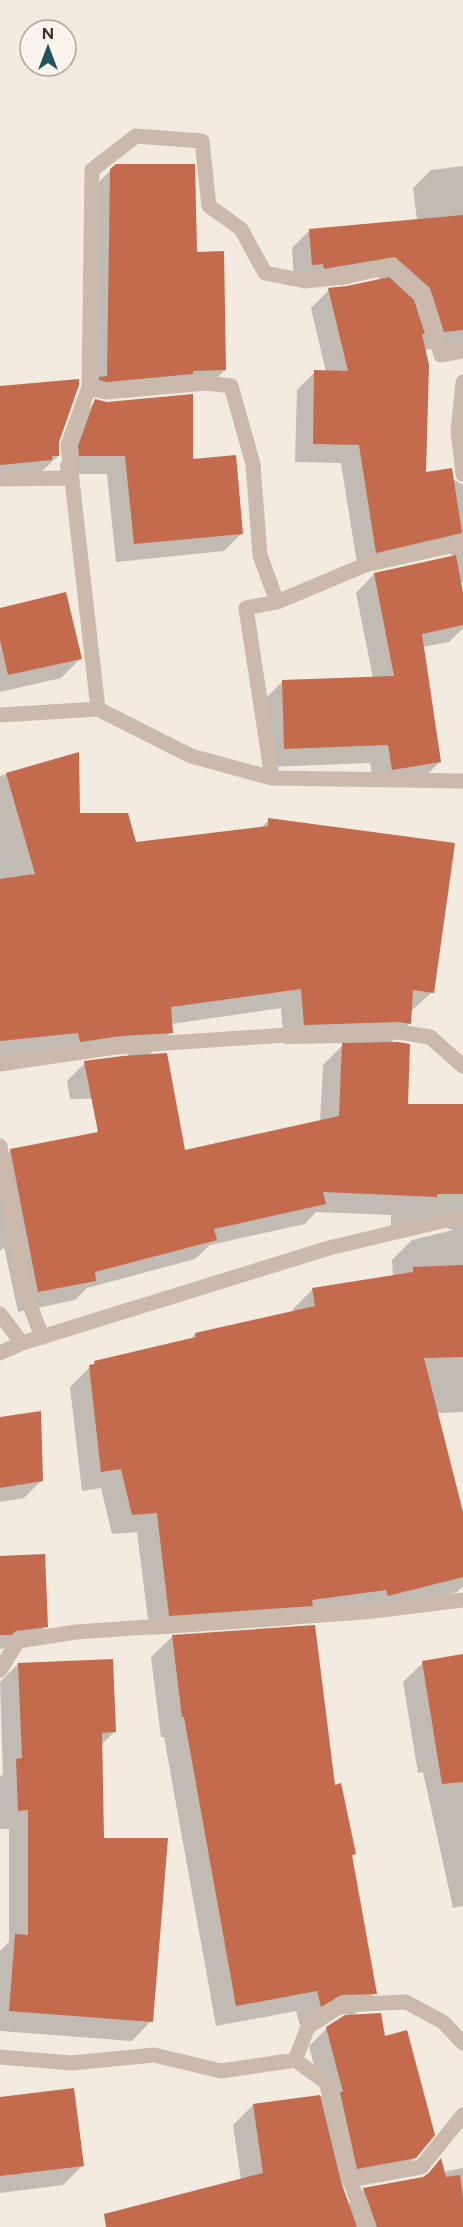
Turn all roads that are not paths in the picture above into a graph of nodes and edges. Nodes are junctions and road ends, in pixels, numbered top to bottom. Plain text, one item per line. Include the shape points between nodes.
1 (463, 351) edge
2 (463, 382) edge
3 (90, 387) junction
4 (463, 474) edge
5 (71, 478) junction
6 (0, 479) edge
7 (463, 543) edge
8 (277, 602) junction
9 (98, 709) junction
10 (0, 715) edge
11 (272, 778) junction
12 (463, 781) edge
13 (0, 1064) edge
14 (463, 1066) edge
15 (0, 1146) edge
16 (463, 1216) edge
17 (0, 1314) edge
18 (42, 1337) junction
19 (22, 1343) junction
20 (0, 1353) edge
21 (463, 1600) edge
22 (0, 1670) edge
23 (463, 2043) edge
24 (0, 2056) edge
25 (295, 2060) junction
26 (463, 2115) edge
27 (350, 2180) junction
28 (367, 2227) edge

1 - 3 street via 441,355 423,295 392,266 305,281 265,273 241,229 209,206 202,141 136,136 92,170
2 - 4 street via 458,431
3 - 5 street via 68,445
3 - 8 street via 106,392 206,383 231,386 253,464 260,555
5 - 6 street
5 - 9 street
7 - 8 street via 365,565
8 - 11 street via 246,608
9 - 10 street
9 - 11 street via 191,756
11 - 12 street
13 - 14 street via 122,1046 399,1032 430,1037
15 - 18 street via 25,1292
16 - 18 street via 329,1248
17 - 19 street
18 - 19 street
19 - 20 street
21 - 22 street via 365,1612 76,1632 18,1641
23 - 25 street via 443,2022 406,2002 342,2005 308,2027
24 - 25 street via 71,2063 154,2055 221,2072
25 - 27 street via 328,2084
26 - 27 street via 421,2167
27 - 28 street

